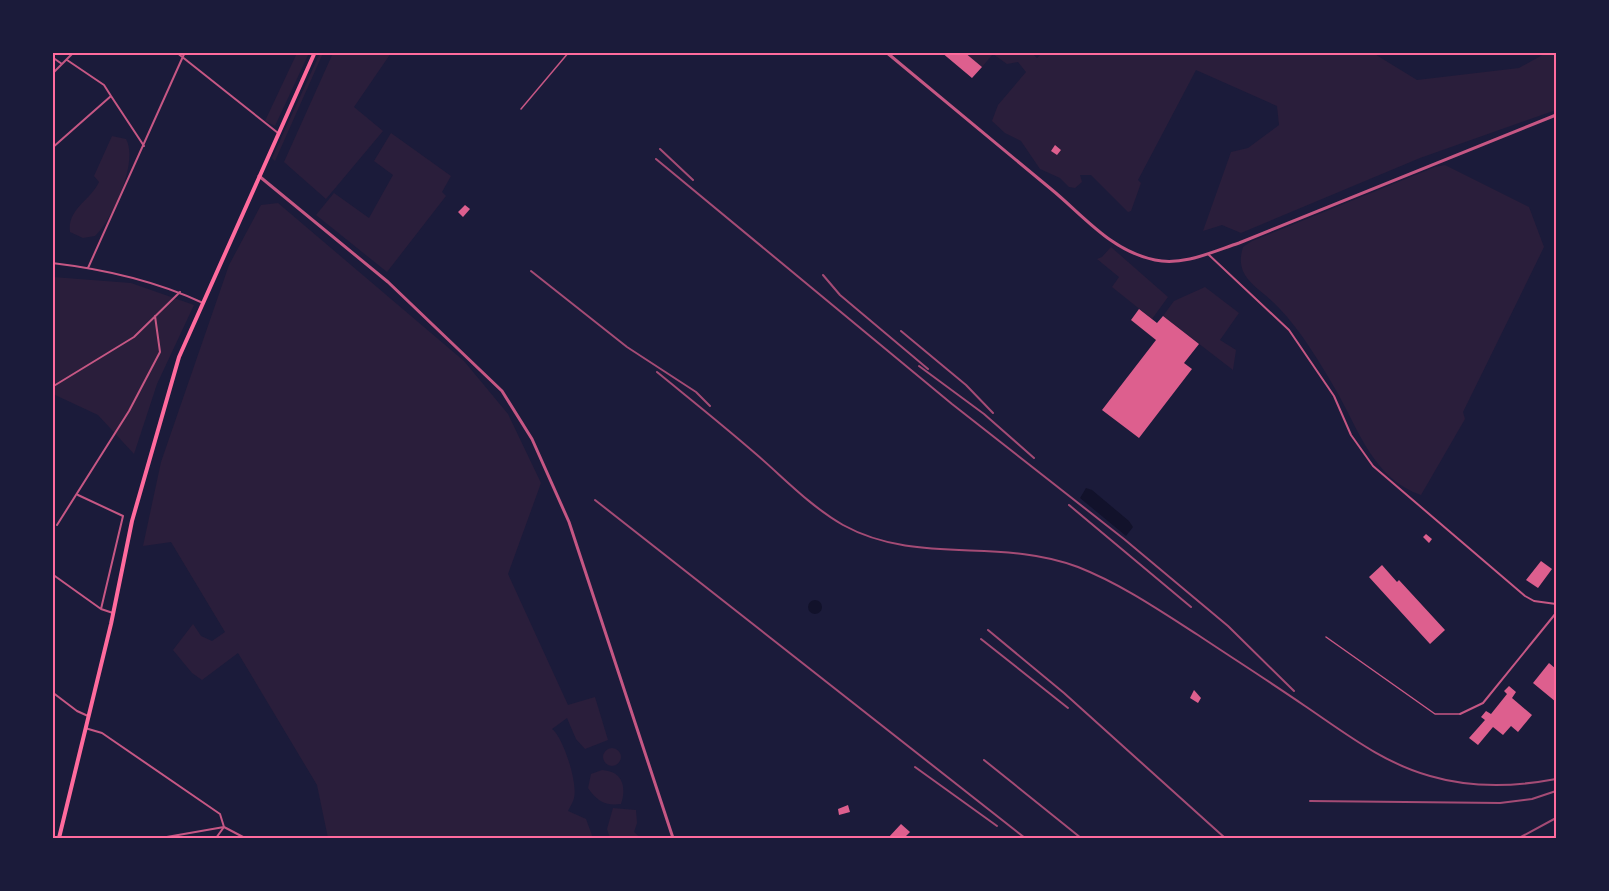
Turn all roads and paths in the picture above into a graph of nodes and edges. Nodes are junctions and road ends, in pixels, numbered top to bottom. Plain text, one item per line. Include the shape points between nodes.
1 (74, 52) edge
2 (176, 52) edge
3 (185, 52) edge
4 (315, 52) edge
5 (569, 52) edge
6 (886, 52) edge
7 (52, 57) edge
8 (182, 57) junction
9 (67, 60) junction
10 (62, 64) junction
11 (52, 74) edge
12 (111, 96) junction
13 (521, 109) dead end
14 (1557, 115) edge
15 (278, 133) junction
16 (144, 147) junction
17 (52, 148) edge
18 (259, 176) junction
19 (1208, 254) junction
20 (52, 263) edge
21 (88, 268) junction
22 (180, 292) junction
23 (203, 303) junction
24 (155, 316) junction
25 (53, 386) edge
26 (78, 495) junction
27 (57, 525) dead end
28 (52, 574) edge
29 (1557, 604) edge
30 (101, 609) junction
31 (113, 613) junction
32 (1557, 613) edge
33 (1326, 637) dead end
34 (52, 692) edge
35 (1460, 714) joint
36 (88, 716) junction
37 (85, 728) junction
38 (224, 827) junction
39 (59, 838) edge
40 (161, 838) edge
41 (216, 838) edge
42 (245, 838) edge
43 (673, 838) edge

1 - 9 street
2 - 8 street
3 - 8 street
4 - 15 main road
5 - 13 lane
6 - 19 street via 1097,232 1136,255 1154,260 1186,260
7 - 10 street
8 - 15 street
8 - 16 street
9 - 10 street
9 - 12 street via 104,85
10 - 11 street
12 - 16 street
12 - 17 street
14 - 19 street
15 - 18 main road
16 - 21 street
18 - 23 main road
18 - 43 street via 387,282 502,391 532,439 569,522
19 - 29 street via 1289,330 1334,396 1351,435 1373,466 1526,596
20 - 21 street
21 - 22 street
22 - 23 street
22 - 24 street
23 - 31 main road via 179,357 149,456
24 - 25 street via 134,337
24 - 26 street via 160,352
26 - 27 street
26 - 30 street via 123,516
28 - 30 street
30 - 31 street
31 - 36 main road
32 - 35 street via 1483,703
33 - 35 lane via 1435,714
34 - 36 street
36 - 37 main road
37 - 38 street via 102,733 219,814
37 - 39 main road
38 - 40 street
38 - 41 street
38 - 42 street

